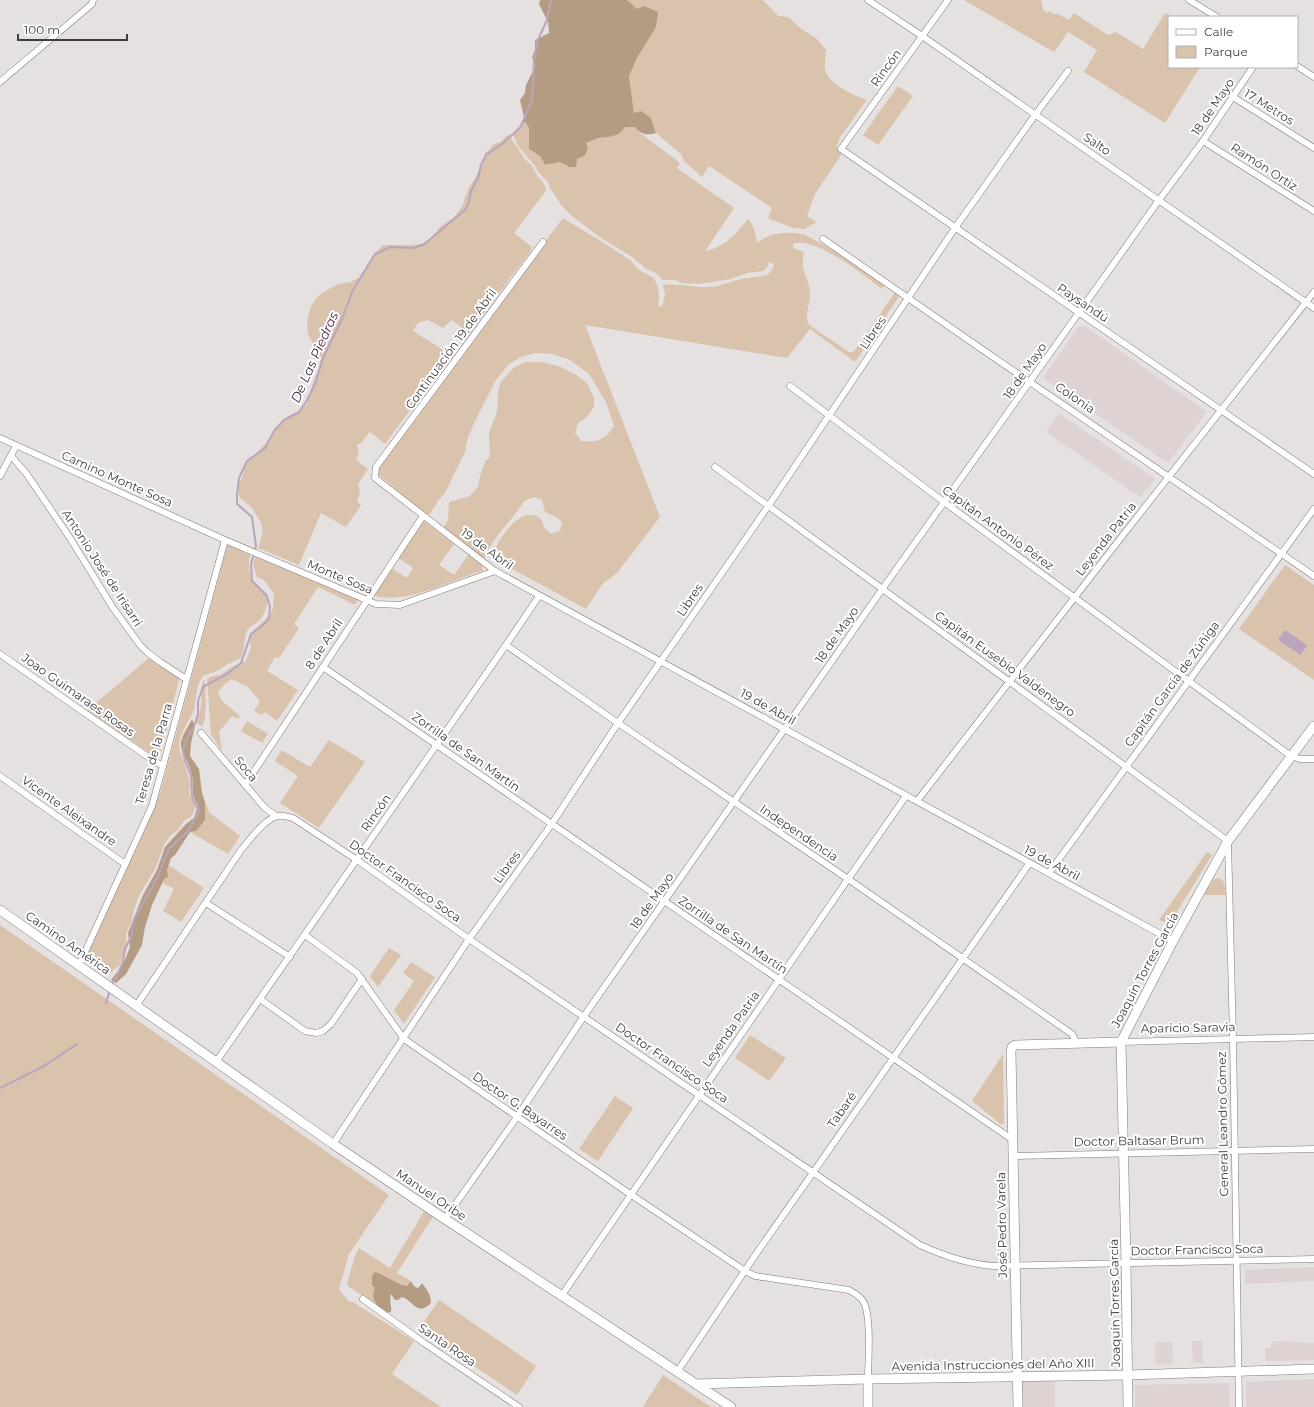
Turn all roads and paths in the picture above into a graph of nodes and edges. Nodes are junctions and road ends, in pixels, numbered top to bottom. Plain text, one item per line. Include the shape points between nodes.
1 (93, 0) edge
2 (868, 0) edge
3 (948, 0) edge
4 (1189, 0) edge
5 (1215, 16) edge
6 (922, 36) junction
7 (1298, 67) edge
8 (1252, 68) edge
9 (1068, 71) dead end
10 (1314, 77) edge
11 (0, 82) edge
12 (1233, 97) junction
13 (1035, 115) junction
14 (1203, 141) junction
15 (1314, 148) edge
16 (841, 149) joint
17 (1159, 200) junction
18 (1314, 211) edge
19 (955, 228) junction
20 (823, 239) dead end
21 (543, 242) dead end
22 (1314, 292) edge
23 (909, 298) junction
24 (1306, 303) junction
25 (1314, 308) edge
26 (1079, 313) junction
27 (1030, 381) junction
28 (790, 386) dead end
29 (1222, 410) junction
30 (830, 415) junction
31 (0, 438) edge
32 (16, 446) junction
33 (11, 456) junction
34 (376, 467) joint
35 (715, 467) dead end
36 (1314, 474) edge
37 (0, 476) edge
38 (1170, 476) junction
39 (944, 502) junction
40 (769, 505) junction
41 (1314, 509) edge
42 (423, 516) junction
43 (225, 540) junction
44 (1282, 554) junction
45 (495, 572) junction
46 (1314, 576) edge
47 (883, 588) junction
48 (539, 596) junction
49 (1074, 597) junction
50 (366, 601) junction
51 (506, 645) junction
52 (0, 654) edge
53 (662, 662) junction
54 (323, 667) junction
55 (186, 679) junction
56 (1009, 680) junction
57 (1188, 680) junction
58 (618, 723) junction
59 (1314, 726) edge
60 (785, 729) junction
61 (201, 733) dead end
62 (437, 745) junction
63 (1291, 756) junction
64 (1314, 759) edge
65 (163, 766) junction
66 (1126, 767) junction
67 (0, 776) edge
68 (245, 785) junction
69 (906, 796) junction
70 (917, 801) junction
71 (734, 802) junction
72 (276, 816) junction
73 (551, 825) junction
74 (1228, 841) junction
75 (357, 860) junction
76 (125, 864) junction
77 (1029, 864) junction
78 (1049, 873) junction
79 (848, 879) junction
80 (665, 902) junction
81 (206, 903) junction
82 (0, 910) edge
83 (305, 935) junction
84 (469, 939) junction
85 (1172, 941) junction
86 (290, 957) junction
87 (962, 959) junction
88 (78, 965) junction
89 (362, 979) junction
90 (779, 980) junction
91 (123, 996) joint
92 (260, 998) junction
93 (136, 1006) junction
94 (584, 1016) junction
95 (1314, 1037) edge
96 (404, 1039) junction
97 (1233, 1039) junction
98 (1076, 1042) junction
99 (1121, 1042) junction
100 (1015, 1045) joint
101 (892, 1058) junction
102 (216, 1062) junction
103 (699, 1095) junction
104 (517, 1116) junction
105 (1013, 1140) junction
106 (333, 1144) junction
107 (1314, 1149) edge
108 (1235, 1150) junction
109 (1124, 1153) junction
110 (1013, 1156) junction
111 (813, 1171) junction
112 (630, 1194) junction
113 (445, 1219) junction
114 (1314, 1259) edge
115 (1236, 1261) junction
116 (1126, 1263) junction
117 (1015, 1265) junction
118 (745, 1271) junction
119 (562, 1295) junction
120 (363, 1299) dead end
121 (1314, 1369) edge
122 (677, 1372) junction
123 (1238, 1372) junction
124 (1128, 1375) junction
125 (1018, 1377) junction
126 (868, 1379) junction
127 (696, 1384) junction
128 (519, 1407) edge
129 (731, 1407) edge
130 (868, 1407) edge
131 (1018, 1407) edge
132 (1128, 1407) edge
133 (1239, 1407) edge

1 - 11 street via 92,4
2 - 6 street, Salto
3 - 6 street, Rincón
4 - 5 street
6 - 13 street, Salto
6 - 16 street, Rincón
7 - 10 street
8 - 12 street, 18 de Mayo
9 - 13 street, Libres
12 - 14 street, 18 de Mayo
12 - 15 street, 17 Metros
13 - 17 street, Salto
13 - 19 street, Libres
14 - 17 street, 18 de Mayo
14 - 18 street, Ramón Ortiz
16 - 19 street, Paysandú
17 - 24 street, Salto
17 - 26 street, 18 de Mayo
19 - 23 street, Libres
19 - 26 street, Paysandú
20 - 23 street, Colonia
21 - 34 street, Continuación 19 de Abril
22 - 24 street, Leyenda Patria
23 - 27 street, Colonia
23 - 30 street, Libres
24 - 25 street, Salto
24 - 29 street, Leyenda Patria
26 - 27 street, 18 de Mayo
26 - 29 street, Paysandú
27 - 38 street, Colonia
27 - 39 street, 18 de Mayo
28 - 30 street, Capitán Antonio Pérez
29 - 36 street, Paysandú
29 - 38 street, Leyenda Patria
30 - 39 street, Capitán Antonio Pérez
30 - 40 street, Libres
31 - 32 street, Camino Monte Sosa
32 - 33 street
32 - 43 street, Camino Monte Sosa
33 - 37 street
33 - 55 street, Antonio José de Irisarri via 70,538 113,608 140,645
34 - 42 street, 19 de Abril via 375,478
35 - 40 street, Capitán Eusebio Valdenegro
38 - 44 street, Colonia
38 - 49 street, Leyenda Patria
39 - 47 street, 18 de Mayo
39 - 49 street, Capitán Antonio Pérez
40 - 47 street, Capitán Eusebio Valdenegro
40 - 53 street, Libres
41 - 44 street, Capitán García de Zúñiga
42 - 45 street, 19 de Abril
42 - 50 street, 8 de Abril
43 - 50 street, Monte Sosa
43 - 55 street, Teresa de la Parra
44 - 46 street, Colonia
44 - 57 street, Capitán García de Zúñiga
45 - 48 street, 19 de Abril
45 - 50 street, Monte Sosa via 400,605
47 - 56 street, Capitán Eusebio Valdenegro
47 - 60 street, 18 de Mayo
48 - 51 street, Rincón
48 - 53 street, 19 de Abril
49 - 56 street, Leyenda Patria
49 - 57 street, Capitán Antonio Pérez
50 - 54 street, 8 de Abril
51 - 58 street, Independencia
51 - 62 street, Rincón
52 - 65 street, Joao Guimaraes Rosas
53 - 58 street, Libres
53 - 60 street, 19 de Abril
54 - 62 street, Zorrilla de San Martín
54 - 68 street, 8 de Abril
55 - 65 street, Teresa de la Parra
56 - 66 street, Capitán Eusebio Valdenegro
56 - 70 street, Leyenda Patria
57 - 63 street, Capitán Antonio Pérez
57 - 66 street, Capitán García de Zúñiga
58 - 71 street, Independencia
58 - 73 street, Libres
59 - 63 street, Joaquín Torres García
60 - 69 street, 19 de Abril
60 - 71 street, 18 de Mayo
61 - 68 street, Soca
62 - 73 street, Zorrilla de San Martín
62 - 75 street, Rincón
63 - 64 street
63 - 74 street, Joaquín Torres García
65 - 76 street, Teresa de la Parra via 152,806
66 - 74 street, Capitán Eusebio Valdenegro
66 - 78 street, Capitán García de Zúñiga
67 - 76 street, Vicente Aleixandre
68 - 72 street, Soca via 265,808
69 - 70 street, 19 de Abril
69 - 79 street, Leyenda Patria
70 - 77 street, 19 de Abril
71 - 79 street, Independencia
71 - 80 street, 18 de Mayo
72 - 75 street, Doctor Francisco Soca via 293,818
72 - 81 street via 260,828 241,850
73 - 80 street, Zorrilla de San Martín
73 - 84 street, Libres
74 - 85 street, Joaquín Torres García
74 - 97 street, General Leandro Gómez
75 - 83 street, Rincón
75 - 84 street, Doctor Francisco Soca
76 - 88 street, Teresa de la Parra
77 - 78 street, 19 de Abril
77 - 87 street, Tabaré
78 - 85 street, 19 de Abril
79 - 87 street, Independencia
79 - 90 street, Leyenda Patria
80 - 90 street, Zorrilla de San Martín
80 - 94 street, 18 de Mayo
81 - 86 street
81 - 93 street
82 - 88 street, Camino América
83 - 86 street, Rincón
83 - 89 street, Doctor G. Bayarres via 351,967
84 - 94 street, Doctor Francisco Soca
84 - 96 street, Libres
85 - 99 street, Joaquín Torres García
86 - 92 street, Rincón
87 - 98 street, Independencia via 1072,1034
87 - 101 street, Tabaré
88 - 91 street, Camino América
89 - 92 street via 331,1024 316,1033 305,1031
89 - 96 street, Doctor G. Bayarres
90 - 101 street, Zorrilla de San Martín
90 - 103 street, Leyenda Patria
91 - 93 street, Manuel Oribe
92 - 102 street, Rincón
93 - 102 street, Manuel Oribe
94 - 103 street, Doctor Francisco Soca
94 - 104 street, 18 de Mayo
95 - 97 street, Aparicio Saravia
96 - 104 street, Doctor G. Bayarres
96 - 106 street, Libres
97 - 99 street, Aparicio Saravia
97 - 108 street, General Leandro Gómez
98 - 99 street, Aparicio Saravia
98 - 100 street, Aparicio Saravia
99 - 109 street, Joaquín Torres García
100 - 105 street, José Pedro Varela via 1011,1050
101 - 105 street, Zorrilla de San Martín
101 - 111 street, Tabaré
102 - 106 street, Manuel Oribe
103 - 111 street, Doctor Francisco Soca
103 - 112 street, Leyenda Patria
104 - 112 street, Doctor G. Bayarres
104 - 113 street, 18 de Mayo
105 - 110 street, José Pedro Varela
106 - 113 street, Manuel Oribe
107 - 108 street, Doctor Baltasar Brum
108 - 109 street, Doctor Baltasar Brum
108 - 115 street, General Leandro Gómez
109 - 110 street, Doctor Baltasar Brum
109 - 116 street, Joaquín Torres García
110 - 117 street, José Pedro Varela
111 - 117 street, Doctor Francisco Soca via 920,1245 958,1260 979,1265
111 - 118 street, Tabaré
112 - 118 street, Doctor G. Bayarres
112 - 119 street, Leyenda Patria
113 - 119 street, Manuel Oribe
114 - 115 street, Doctor Francisco Soca
115 - 116 street, Doctor Francisco Soca
115 - 123 street, General Leandro Gómez
116 - 117 street, Doctor Francisco Soca
116 - 124 street, Joaquín Torres García
117 - 125 street, José Pedro Varela
118 - 122 street, Tabaré
118 - 126 street, Doctor G. Bayarres via 755,1276 848,1290 857,1294 864,1302 868,1317
119 - 122 street, Manuel Oribe
120 - 128 street, Santa Rosa
121 - 123 street, Avenida Instrucciones del Año XIII
122 - 127 street, Manuel Oribe
123 - 124 street, Avenida Instrucciones del Año XIII
123 - 133 street, General Leandro Gómez
124 - 125 street, Avenida Instrucciones del Año XIII
124 - 132 street, Joaquín Torres García
125 - 126 street, Avenida Instrucciones del Año XIII
125 - 131 street, José Pedro Varela
126 - 127 street, Avenida Instrucciones del Año XIII
126 - 130 street
127 - 129 street, Manuel Oribe

